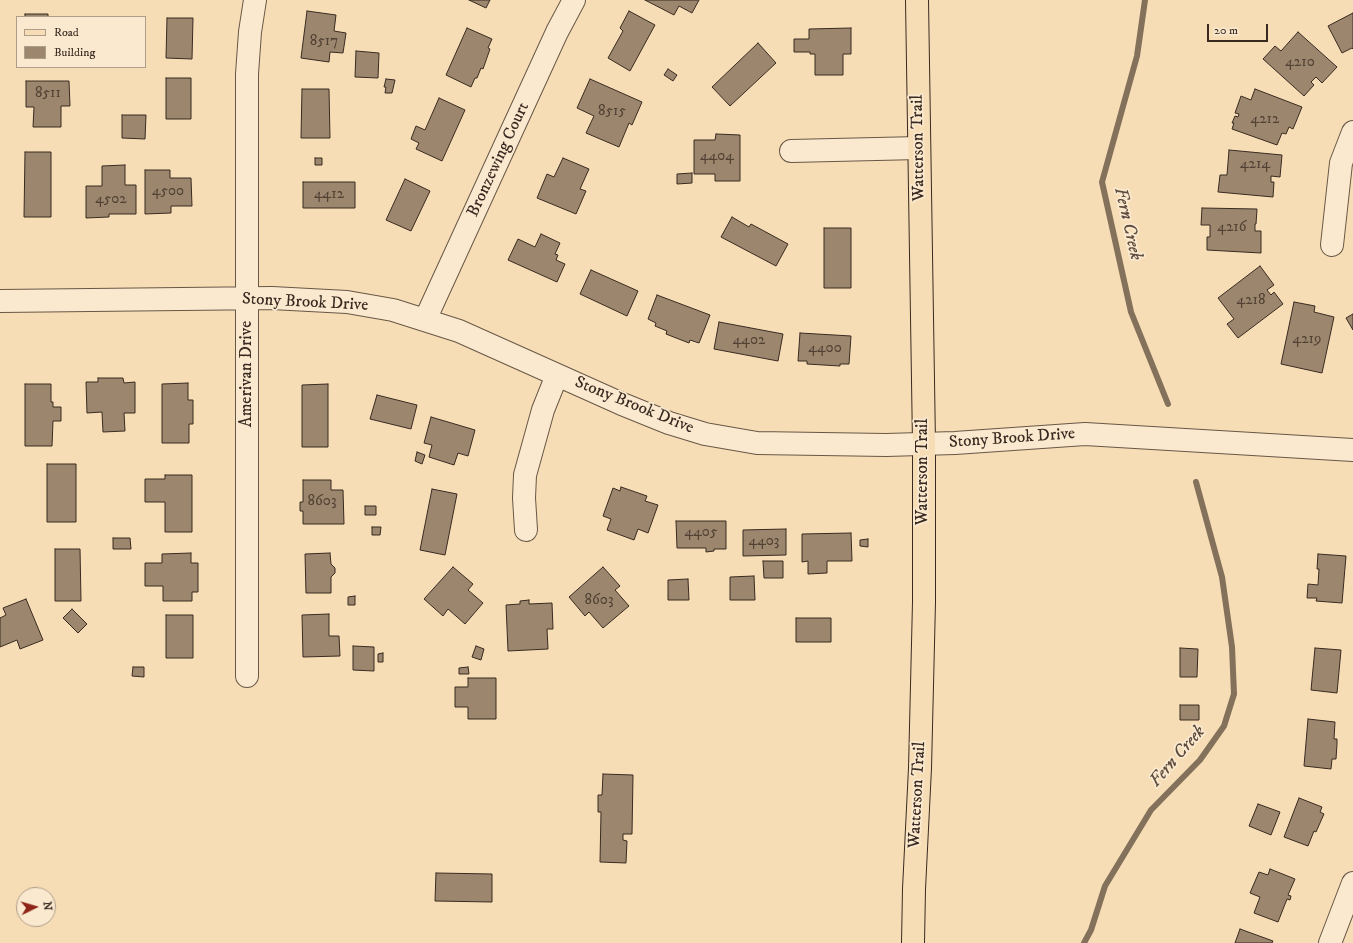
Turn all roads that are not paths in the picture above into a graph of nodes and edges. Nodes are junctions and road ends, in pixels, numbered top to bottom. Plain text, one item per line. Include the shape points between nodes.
1 (255, 0) edge
2 (574, 0) edge
3 (917, 0) edge
4 (1353, 132) edge
5 (920, 148) junction
6 (791, 151) dead end
7 (1332, 245) dead end
8 (248, 299) junction
9 (0, 301) edge
10 (426, 320) junction
11 (557, 375) junction
12 (924, 444) junction
13 (1353, 450) edge
14 (526, 530) dead end
15 (247, 676) dead end
16 (1353, 883) edge
17 (913, 943) edge
18 (1330, 943) edge

1 - 8 street, Amerivan Drive via 247,74
2 - 10 street, Bronzewing Court
3 - 5 main road, Watterson Trail
4 - 7 street via 1341,163
5 - 6 street
5 - 12 main road, Watterson Trail
8 - 9 street, Stony Brook Drive
8 - 10 street, Stony Brook Drive via 347,302 393,310
8 - 15 street, Amerivan Drive
10 - 11 street, Stony Brook Drive via 459,331
11 - 12 street, Stony Brook Drive via 669,423 705,434 757,443
11 - 14 street via 543,410 526,475
12 - 13 street, Stony Brook Drive via 1085,434
12 - 17 main road, Watterson Trail via 924,610
16 - 18 street

